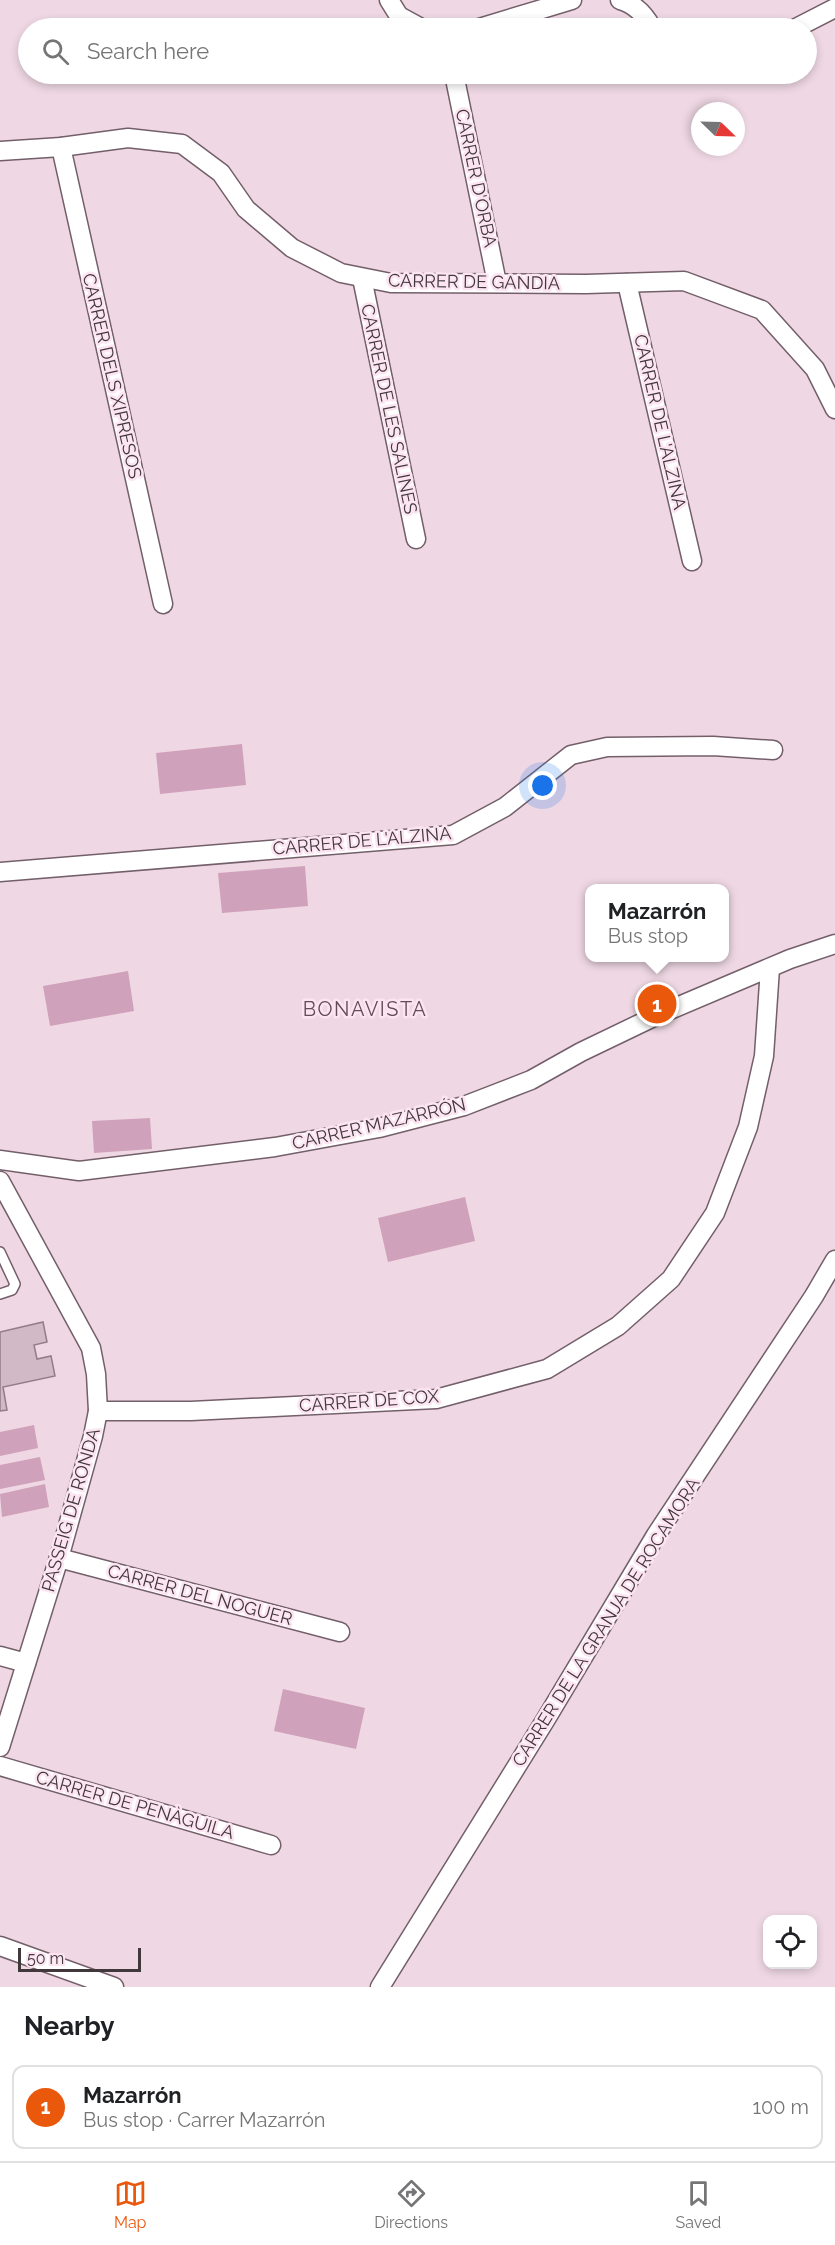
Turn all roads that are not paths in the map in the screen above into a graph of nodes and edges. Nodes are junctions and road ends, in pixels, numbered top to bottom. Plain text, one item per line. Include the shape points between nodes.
1 (389, 0) edge
2 (572, 0) edge
3 (620, 0) edge
4 (835, 8) edge
5 (403, 18) edge
6 (512, 18) edge
7 (646, 18) edge
8 (816, 18) edge
9 (456, 84) edge
10 (61, 147) junction
11 (0, 151) edge
12 (362, 278) junction
13 (497, 282) junction
14 (627, 283) junction
15 (835, 409) edge
16 (416, 539) dead end
17 (692, 561) dead end
18 (163, 604) dead end
19 (772, 750) dead end
20 (0, 872) edge
21 (835, 944) edge
22 (770, 968) junction
23 (0, 1160) edge
24 (0, 1181) edge
25 (0, 1252) edge
26 (835, 1260) edge
27 (0, 1294) edge
28 (98, 1411) junction
29 (59, 1558) junction
30 (340, 1632) dead end
31 (0, 1656) edge
32 (26, 1663) junction
33 (0, 1748) edge
34 (0, 1766) edge
35 (271, 1845) dead end
36 (0, 1946) edge
37 (114, 1987) edge
38 (380, 1987) edge

1 - 5 street
2 - 6 street
3 - 7 street
4 - 8 street
9 - 13 street, CARRER D'ORBA
10 - 11 street, CARRER DE GANDIA
10 - 12 street, CARRER DE GANDIA via 128,138 182,144 221,173 246,209 292,248 341,273
10 - 18 street, CARRER DELS XIPRESOS
12 - 13 street, CARRER DE GANDIA via 391,283
12 - 16 street, CARRER DE LES SALINES
13 - 14 street, CARRER DE GANDIA
14 - 15 street, CARRER DE GANDIA via 684,281 762,310 815,369
14 - 17 street, CARRER DE L'ALZINA
19 - 20 street, CARRER DE L'ALZINA via 607,747 571,755 505,807 453,835
21 - 22 street, CARRER MAZARRÓN
22 - 23 street, CARRER MAZARRÓN via 658,1015 531,1080 464,1106 379,1128 275,1148 79,1171
22 - 28 street, CARRER DE COX via 764,1056 753,1107 715,1213 671,1279 618,1326 547,1369 436,1399 191,1411
24 - 28 street, PASSEIG DE RONDA via 91,1348
25 - 27 lane via 15,1284 12,1290
26 - 38 street, CARRER DE LA GRANJA DE ROCAMORA via 656,1535
28 - 29 street, PASSEIG DE RONDA
29 - 30 street, CARRER DEL NOGUER
29 - 32 street, PASSEIG DE RONDA
31 - 32 street
32 - 33 street, PASSEIG DE RONDA
34 - 35 street, CARRER DE PENÀGUILA
36 - 37 street

